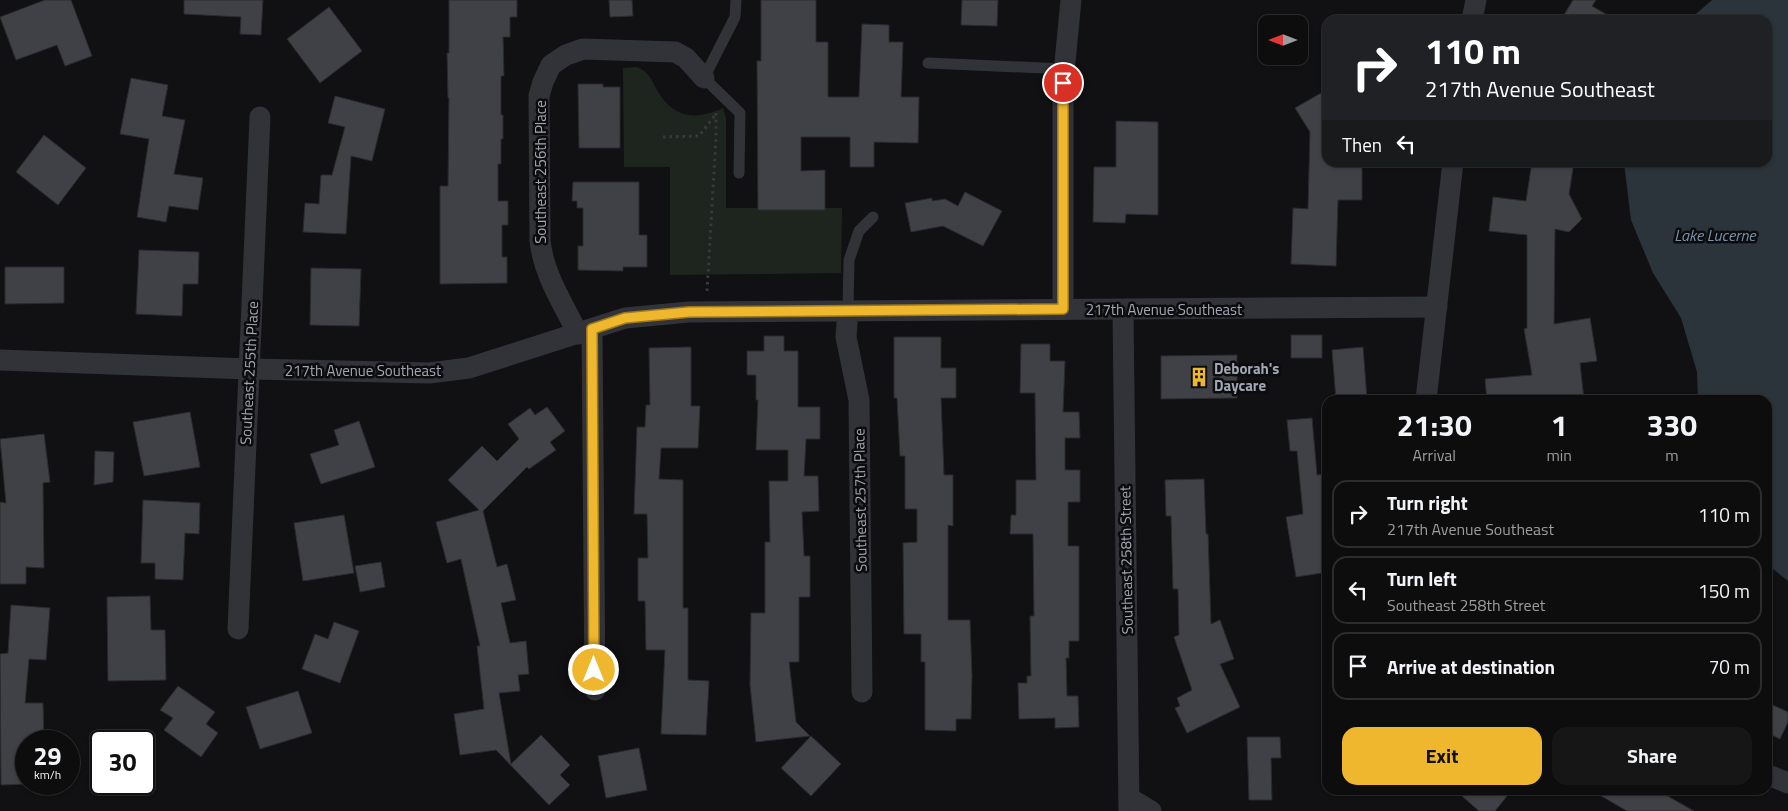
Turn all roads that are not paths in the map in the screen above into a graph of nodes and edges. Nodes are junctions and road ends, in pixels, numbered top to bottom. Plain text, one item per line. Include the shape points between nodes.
1 (736, 0) edge
2 (1071, 0) edge
3 (1476, 0) edge
4 (1473, 15) edge
5 (928, 63) dead end
6 (1064, 69) junction
7 (704, 78) junction
8 (260, 117) dead end
9 (1452, 167) edge
10 (739, 173) dead end
11 (873, 217) dead end
12 (1437, 307) junction
13 (1063, 309) junction
14 (848, 310) junction
15 (1123, 310) junction
16 (585, 331) junction
17 (0, 360) edge
18 (249, 369) junction
19 (1427, 395) edge
20 (238, 629) dead end
21 (595, 690) dead end
22 (862, 692) dead end
23 (1772, 777) edge
24 (1788, 783) edge
25 (1129, 805) edge
26 (1151, 811) edge

1 - 7 lane via 735,17
2 - 6 street
3 - 4 street
5 - 6 lane
6 - 13 street
7 - 10 lane via 740,113
7 - 16 street, Southeast 256th Place via 686,58 675,52 583,49 552,65 543,82 539,96 541,257 547,272
8 - 18 street, Southeast 255th Place
9 - 12 street
11 - 14 lane via 859,231 849,260
12 - 15 street, 217th Avenue Southeast
12 - 19 street
13 - 14 street, 217th Avenue Southeast
13 - 15 street, 217th Avenue Southeast
14 - 16 street, 217th Avenue Southeast via 706,312 625,318
14 - 22 street, Southeast 257th Place via 846,337 858,400
15 - 25 street, Southeast 258th Street
16 - 18 street, 217th Avenue Southeast via 469,368 429,373
16 - 21 street, Southeast 256th Place
17 - 18 street, 217th Avenue Southeast
18 - 20 street, Southeast 255th Place
23 - 24 street
25 - 26 street

